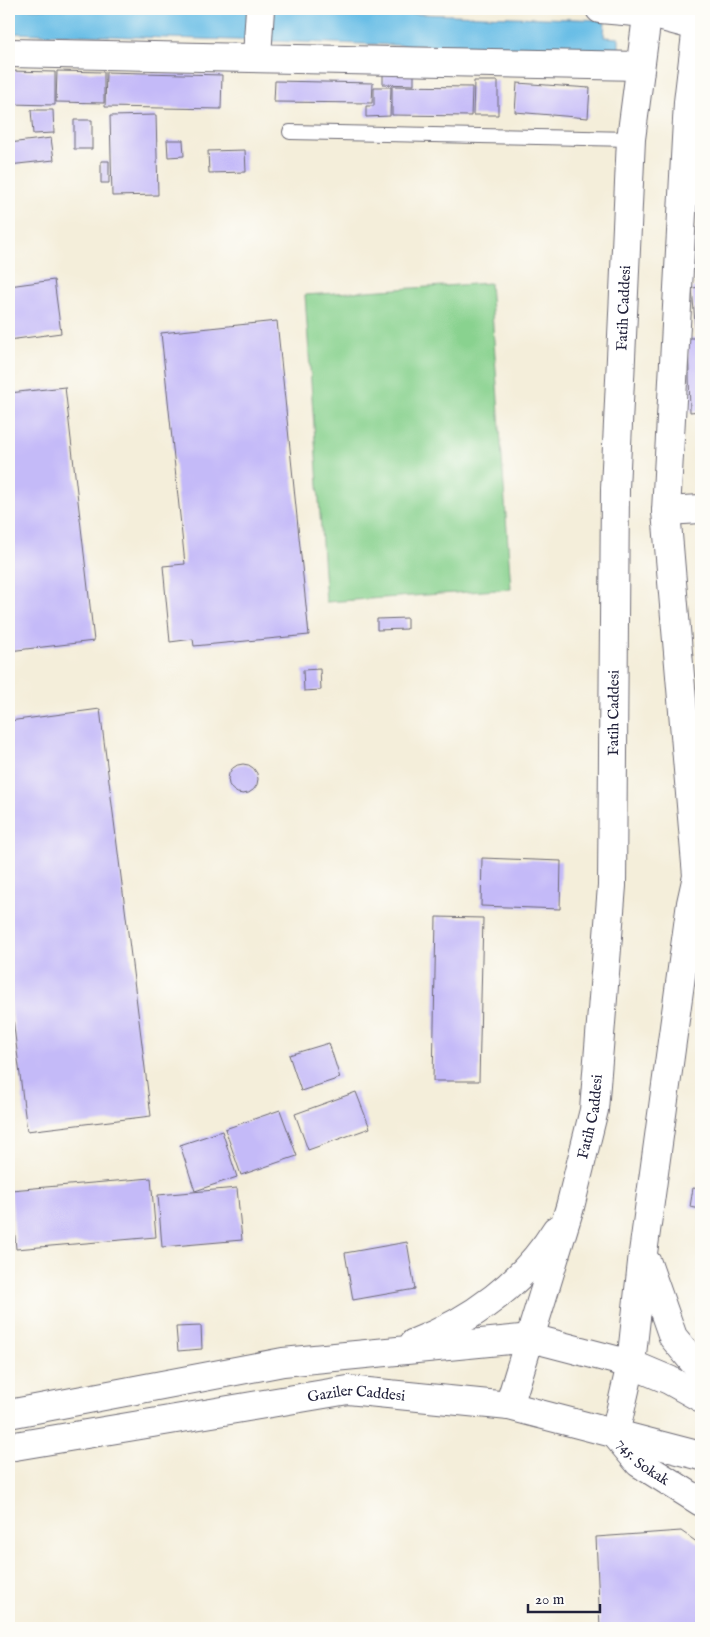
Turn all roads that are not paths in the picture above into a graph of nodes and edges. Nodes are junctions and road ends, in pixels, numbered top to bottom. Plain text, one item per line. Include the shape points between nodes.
1 (600, 9) edge
2 (648, 11) edge
3 (699, 21) edge
4 (258, 34) edge
5 (9, 53) edge
6 (640, 66) junction
7 (694, 95) edge
8 (290, 132) dead end
9 (631, 139) junction
10 (701, 509) edge
11 (666, 511) junction
12 (700, 875) edge
13 (570, 1208) junction
14 (644, 1253) junction
15 (531, 1338) junction
16 (392, 1352) junction
17 (631, 1364) junction
18 (701, 1371) edge
19 (701, 1398) edge
20 (509, 1406) junction
21 (9, 1414) edge
22 (615, 1434) junction
23 (9, 1447) edge
24 (701, 1456) edge
25 (701, 1502) edge

1 - 2 main road
2 - 3 main road
2 - 6 main road, Fatih Caddesi
3 - 7 main road
4 - 5 main road
4 - 6 main road
6 - 9 main road, Fatih Caddesi
7 - 11 main road
8 - 9 lane
9 - 13 main road, Fatih Caddesi via 616,489 612,886 594,1110
10 - 11 main road
11 - 12 main road
12 - 14 main road via 690,913
13 - 15 main road, Fatih Caddesi
13 - 16 main road via 547,1245 521,1274 488,1302 428,1338
14 - 17 main road
14 - 18 main road via 673,1337
15 - 16 main road
15 - 17 main road
15 - 20 main road, Fatih Caddesi
16 - 21 main road via 283,1362
17 - 19 main road
17 - 22 main road
20 - 22 main road, Gaziler Caddesi
20 - 23 main road, Gaziler Caddesi via 348,1390
22 - 24 main road, Gaziler Caddesi
22 - 25 main road, 745. Sokak via 639,1463

